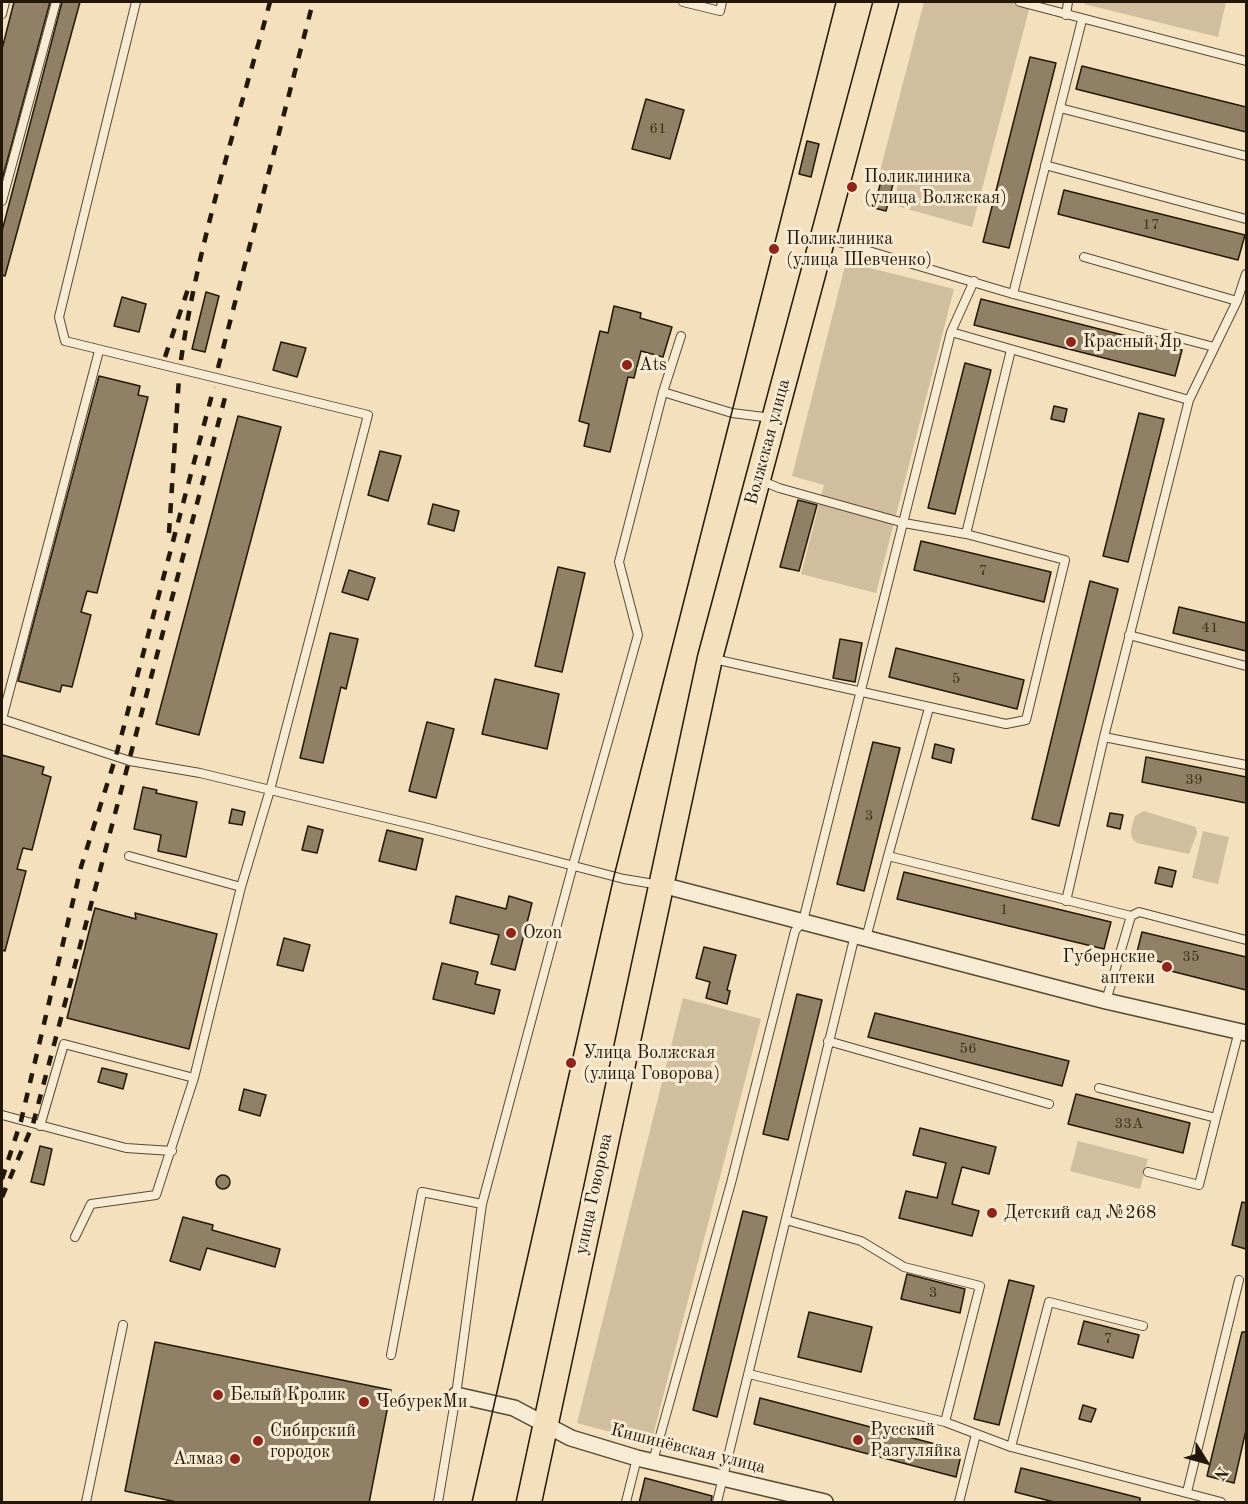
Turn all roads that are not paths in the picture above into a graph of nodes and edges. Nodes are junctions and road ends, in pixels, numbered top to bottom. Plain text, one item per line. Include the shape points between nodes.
1 (5, 2) edge
2 (56, 2) edge
3 (136, 2) edge
4 (683, 2) edge
5 (722, 2) edge
6 (886, 2) edge
7 (1020, 2) edge
8 (1068, 2) edge
9 (2, 14) edge
10 (1066, 15) junction
11 (1082, 20) junction
12 (1246, 61) edge
13 (1060, 108) junction
14 (1246, 156) edge
15 (1045, 165) junction
16 (2, 201) edge
17 (1246, 219) edge
18 (823, 237) junction
19 (1084, 256) dead end
20 (1246, 274) edge
21 (974, 281) junction
22 (1013, 294) junction
23 (1237, 301) junction
24 (951, 332) junction
25 (681, 336) dead end
26 (1214, 347) junction
27 (99, 351) junction
28 (1011, 351) junction
29 (663, 392) junction
30 (1189, 399) junction
31 (774, 418) junction
32 (758, 479) junction
33 (904, 523) junction
34 (966, 534) junction
35 (1129, 635) junction
36 (710, 658) junction
37 (1246, 666) edge
38 (861, 692) junction
39 (929, 708) junction
40 (2, 719) edge
41 (1104, 737) junction
42 (1246, 765) edge
43 (270, 790) junction
44 (129, 856) dead end
45 (888, 856) junction
46 (573, 865) junction
47 (662, 885) junction
48 (240, 887) junction
49 (1066, 901) junction
50 (1131, 916) junction
51 (803, 921) junction
52 (860, 936) junction
53 (1246, 940) edge
54 (1106, 1001) junction
55 (1243, 1032) edge
56 (828, 1041) junction
57 (194, 1078) junction
58 (1099, 1088) dead end
59 (1049, 1104) dead end
60 (2, 1115) edge
61 (1216, 1118) junction
62 (40, 1126) junction
63 (172, 1151) junction
64 (1148, 1172) dead end
65 (482, 1204) junction
66 (786, 1220) junction
67 (75, 1237) dead end
68 (1239, 1280) dead end
69 (123, 1325) dead end
70 (1143, 1326) dead end
71 (391, 1355) dead end
72 (748, 1374) junction
73 (456, 1395) junction
74 (945, 1422) junction
75 (545, 1425) junction
76 (976, 1434) junction
77 (1011, 1446) junction
78 (637, 1458) junction
79 (653, 1461) junction
80 (723, 1479) junction
81 (1187, 1492) junction
82 (86, 1503) edge
83 (438, 1503) edge
84 (529, 1503) edge
85 (626, 1503) edge
86 (717, 1503) edge
87 (825, 1503) edge
88 (959, 1503) edge
89 (1221, 1503) edge

1 - 9 lane
2 - 16 lane
3 - 27 lane via 60,317 65,341
4 - 5 lane via 720,11
6 - 18 main road, Волжская улица
7 - 10 lane
8 - 10 lane
10 - 11 lane
11 - 12 lane
11 - 13 lane
13 - 14 lane
13 - 15 lane
15 - 17 lane
15 - 22 lane
18 - 21 lane
18 - 31 main road, Волжская улица
19 - 23 lane
20 - 23 lane
21 - 22 lane
21 - 24 lane
22 - 26 lane
23 - 26 lane
24 - 28 lane
24 - 33 lane
25 - 29 lane
26 - 30 lane
27 - 40 lane
27 - 43 lane via 368,415
28 - 30 lane
28 - 34 lane
29 - 31 lane via 732,413
29 - 46 lane via 619,562 638,635
30 - 35 lane
31 - 32 main road, Волжская улица
32 - 33 lane
32 - 36 main road, Волжская улица
33 - 34 lane
33 - 38 lane
34 - 39 lane via 1065,560 1026,720 1006,724
35 - 37 lane
35 - 41 lane
36 - 38 lane
36 - 47 main road, Волжская улица
38 - 39 lane
38 - 51 lane
39 - 45 lane
40 - 43 lane via 130,760
41 - 42 lane
41 - 49 lane
43 - 46 lane
43 - 48 lane
44 - 48 lane
45 - 49 lane
45 - 52 lane
46 - 47 lane
46 - 65 lane
47 - 51 street
47 - 75 main road, улица Говорова
48 - 57 lane
49 - 50 lane
50 - 53 lane via 1139,912
50 - 54 lane
51 - 52 street
51 - 79 lane via 795,931 728,1194
52 - 54 street
52 - 56 lane
54 - 55 street
55 - 61 lane
56 - 59 lane
56 - 66 lane
57 - 62 lane via 64,1044
57 - 63 lane
58 - 61 lane
60 - 62 lane
61 - 64 lane via 1199,1185
62 - 63 lane via 126,1148
63 - 67 lane via 156,1195 91,1204
65 - 71 lane via 422,1192
65 - 73 lane
66 - 72 lane
66 - 74 lane via 861,1241 904,1268 980,1286
68 - 81 lane
69 - 82 lane
70 - 77 lane via 1049,1302
72 - 74 lane
72 - 80 lane
73 - 75 street, Кишинёвская улица via 514,1408
73 - 83 lane
74 - 76 lane
75 - 78 street, Кишинёвская улица via 571,1438
75 - 84 main road, улица Говорова
76 - 77 lane
76 - 88 lane
77 - 81 lane
78 - 79 street, Кишинёвская улица
78 - 85 lane
79 - 80 street, Кишинёвская улица
80 - 86 lane
80 - 87 street, Кишинёвская улица
81 - 89 lane

